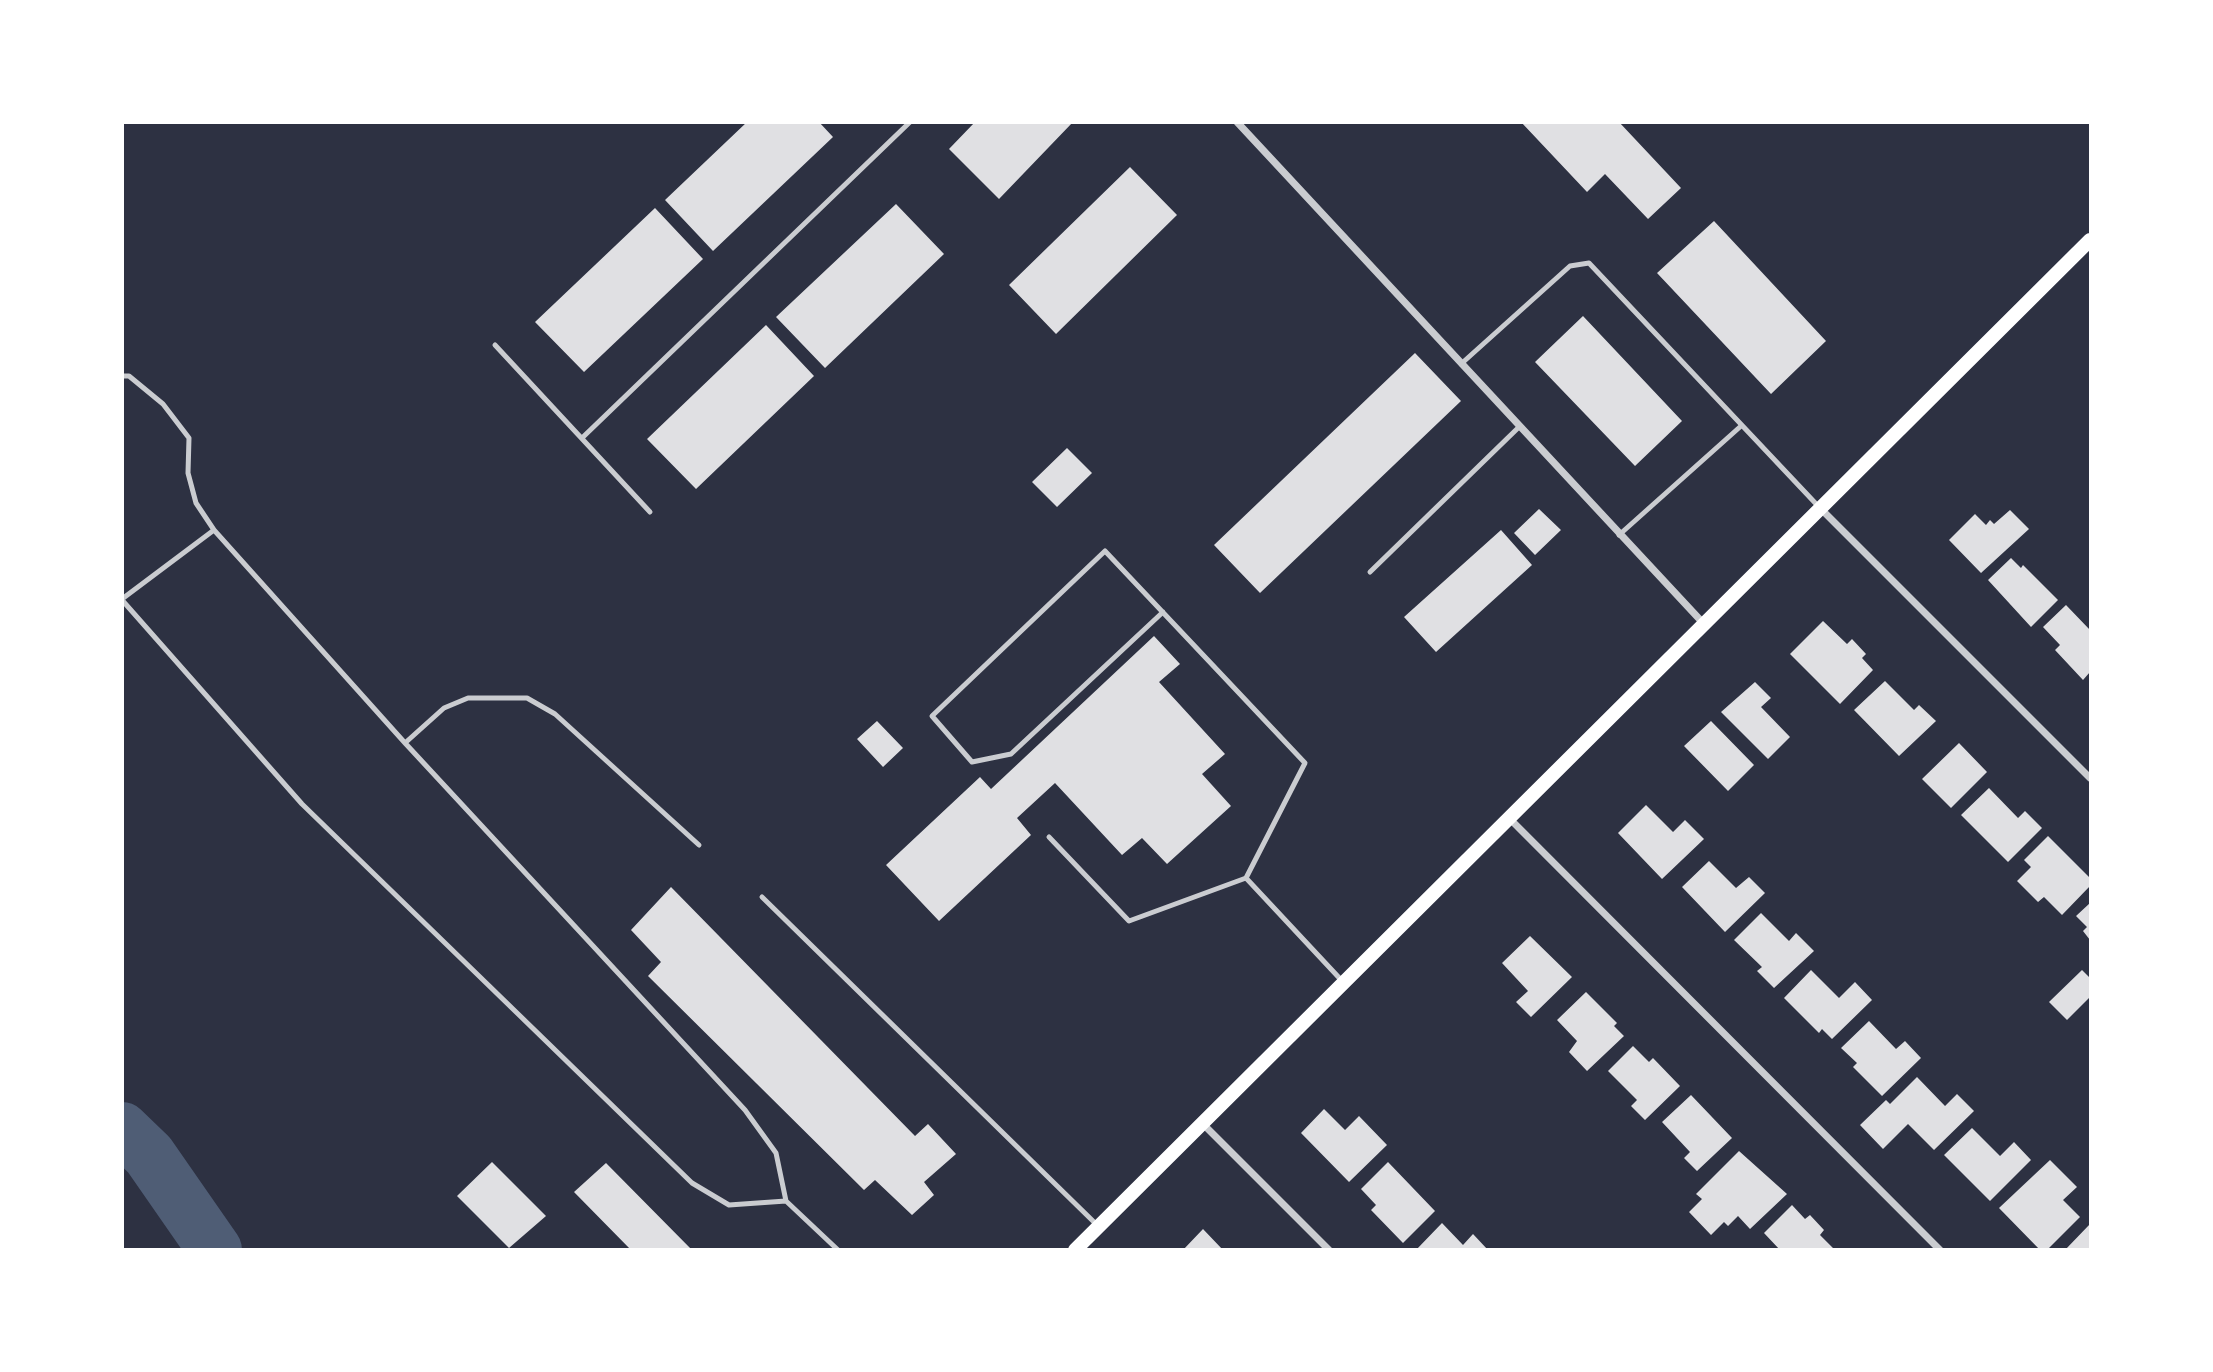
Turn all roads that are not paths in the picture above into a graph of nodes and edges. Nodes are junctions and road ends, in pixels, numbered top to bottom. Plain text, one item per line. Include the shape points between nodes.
1 (910, 122) edge
2 (1237, 122) edge
3 (2091, 240) edge
4 (495, 345) dead end
5 (1461, 364) junction
6 (122, 376) edge
7 (1741, 426) junction
8 (1519, 427) junction
9 (582, 438) junction
10 (1822, 510) junction
11 (650, 512) dead end
12 (214, 530) junction
13 (1619, 535) junction
14 (1370, 572) dead end
15 (122, 599) edge
16 (1163, 612) junction
17 (1705, 624) junction
18 (405, 743) junction
19 (2091, 778) edge
20 (1510, 819) junction
21 (1049, 837) dead end
22 (699, 845) dead end
23 (1245, 878) junction
24 (762, 897) dead end
25 (1344, 983) junction
26 (1201, 1122) junction
27 (786, 1201) junction
28 (1098, 1227) junction
29 (838, 1250) edge
30 (1075, 1250) edge
31 (1329, 1250) edge
32 (1940, 1250) edge

1 - 9 lane
2 - 5 street
3 - 10 main road
4 - 9 lane
5 - 7 lane via 1570,266 1590,263
5 - 8 street
6 - 12 lane via 129,376 163,404 189,438 188,473 196,503
7 - 10 lane
7 - 13 lane
8 - 13 street
8 - 14 lane
9 - 11 lane
10 - 17 main road
10 - 19 street
12 - 15 lane
12 - 18 lane
13 - 17 street
15 - 27 lane via 302,804 692,1183 729,1205
16 - 16 lane via 1105,551 932,716 972,762 1012,754
16 - 23 lane via 1305,763
17 - 20 main road
18 - 22 lane via 444,708 468,698 527,698 555,714
18 - 27 lane via 745,1110 776,1153
20 - 25 main road
20 - 32 street
21 - 23 lane via 1129,921
23 - 25 lane
24 - 28 lane
25 - 26 main road
26 - 28 main road
26 - 31 street
27 - 29 lane
28 - 30 main road

